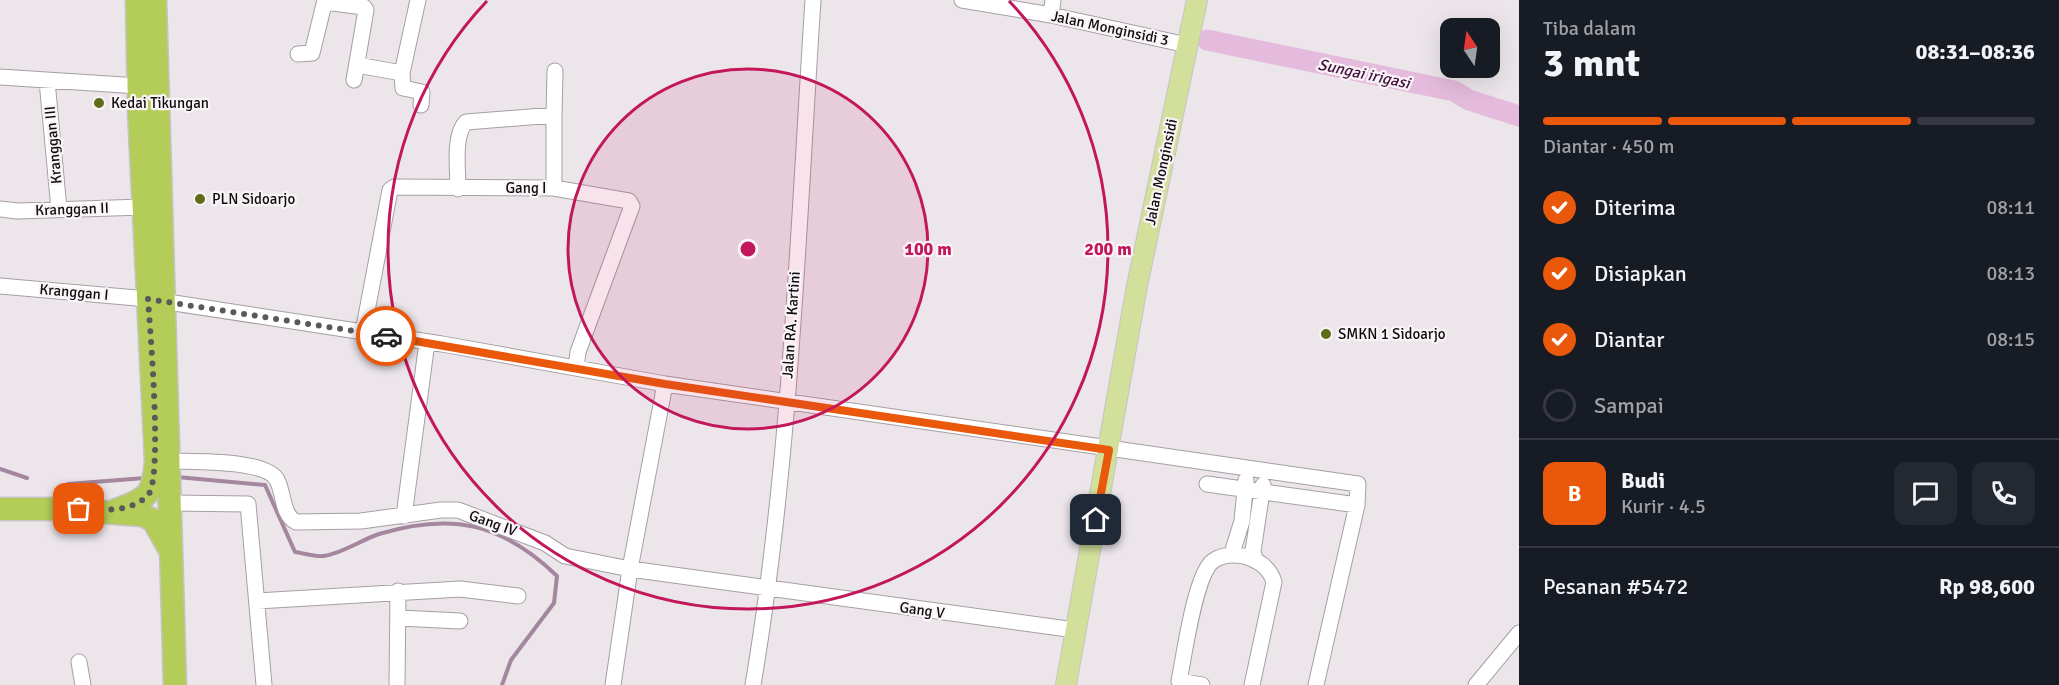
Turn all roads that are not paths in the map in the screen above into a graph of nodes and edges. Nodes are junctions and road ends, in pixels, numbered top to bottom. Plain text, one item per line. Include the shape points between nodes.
1 (137, 0) edge
2 (155, 0) edge
3 (418, 0) edge
4 (813, 0) edge
5 (962, 0) edge
6 (1197, 0) edge
7 (325, 1) edge
8 (1052, 8) edge
9 (1187, 45) junction
10 (298, 54) dead end
11 (555, 71) dead end
12 (0, 77) edge
13 (47, 81) junction
14 (402, 84) junction
15 (139, 86) junction
16 (421, 105) dead end
17 (554, 115) junction
18 (554, 188) junction
19 (458, 189) junction
20 (144, 207) junction
21 (0, 209) edge
22 (58, 209) junction
23 (0, 286) edge
24 (157, 301) junction
25 (363, 332) junction
26 (427, 342) junction
27 (576, 368) junction
28 (665, 384) junction
29 (786, 402) junction
30 (1109, 450) junction
31 (1248, 470) junction
32 (1265, 473) junction
33 (168, 477) junction
34 (1207, 484) dead end
35 (1245, 490) junction
36 (1262, 493) junction
37 (1357, 505) junction
38 (0, 509) edge
39 (114, 511) junction
40 (404, 516) junction
41 (1232, 553) junction
42 (172, 555) junction
43 (1255, 559) junction
44 (630, 569) junction
45 (769, 589) junction
46 (398, 591) junction
47 (518, 596) dead end
48 (257, 601) junction
49 (399, 618) junction
50 (460, 621) dead end
51 (1075, 630) junction
52 (1519, 633) edge
53 (79, 662) dead end
54 (83, 685) edge
55 (175, 685) edge
56 (264, 685) edge
57 (397, 685) edge
58 (613, 685) edge
59 (753, 685) edge
60 (1066, 685) edge
61 (1202, 685) edge
62 (1252, 685) edge
63 (1316, 685) edge
64 (1476, 685) edge

1 - 15 highway
2 - 24 highway
3 - 14 street
4 - 29 street, Jalan RA. Kartini
5 - 8 street, Jalan Monginsidi 3
6 - 9 main road, Jalan Monginsidi
7 - 10 street via 312,53
7 - 14 street via 366,10 356,73
8 - 9 street, Jalan Monginsidi 3
9 - 30 main road, Jalan Monginsidi via 1137,286
11 - 17 street
12 - 13 street
13 - 15 street
13 - 22 street, Kranggan III
14 - 16 street via 422,92
15 - 20 highway
17 - 18 street
17 - 19 street via 466,122 459,139
18 - 19 street, Gang I
18 - 27 street, Gang I via 629,201 632,206 578,352
19 - 25 street, Gang I via 390,190
20 - 22 street, Kranggan II
20 - 24 highway
21 - 22 street, Kranggan II
23 - 24 street, Kranggan I
24 - 25 street, Kranggan I
24 - 33 highway
25 - 26 street, Kranggan I
26 - 27 street, Kranggan I
26 - 40 street
27 - 28 street, Kranggan I
28 - 29 street, Kranggan I
28 - 44 street
29 - 30 street, Kranggan I
29 - 45 street, Jalan RA. Kartini
30 - 31 street, Kranggan I
30 - 51 main road, Jalan Monginsidi
31 - 32 street, Kranggan I
31 - 35 street
32 - 36 street
32 - 37 street, Kranggan I via 1358,484
33 - 39 highway via 137,502
33 - 40 street, Gang IV via 239,464 271,475 277,481 289,516 296,522
33 - 42 highway
33 - 48 street via 248,504
34 - 35 street
35 - 36 street
35 - 41 street via 1242,521
36 - 37 street
36 - 43 street
37 - 63 street
38 - 39 highway
39 - 42 highway via 153,520
40 - 44 street, Gang IV via 441,510 466,512 545,543 565,556
41 - 43 street
41 - 61 street via 1214,560 1200,582 1179,681
42 - 55 highway
43 - 62 street via 1268,570 1274,582
44 - 45 street, Gang IV
44 - 58 street
45 - 51 street, Gang V
45 - 59 street, Jalan RA. Kartini
46 - 47 street via 460,589
46 - 48 street
46 - 49 street
48 - 56 street
49 - 50 street
49 - 57 street
51 - 60 main road, Jalan Monginsidi
52 - 64 street
53 - 54 street

